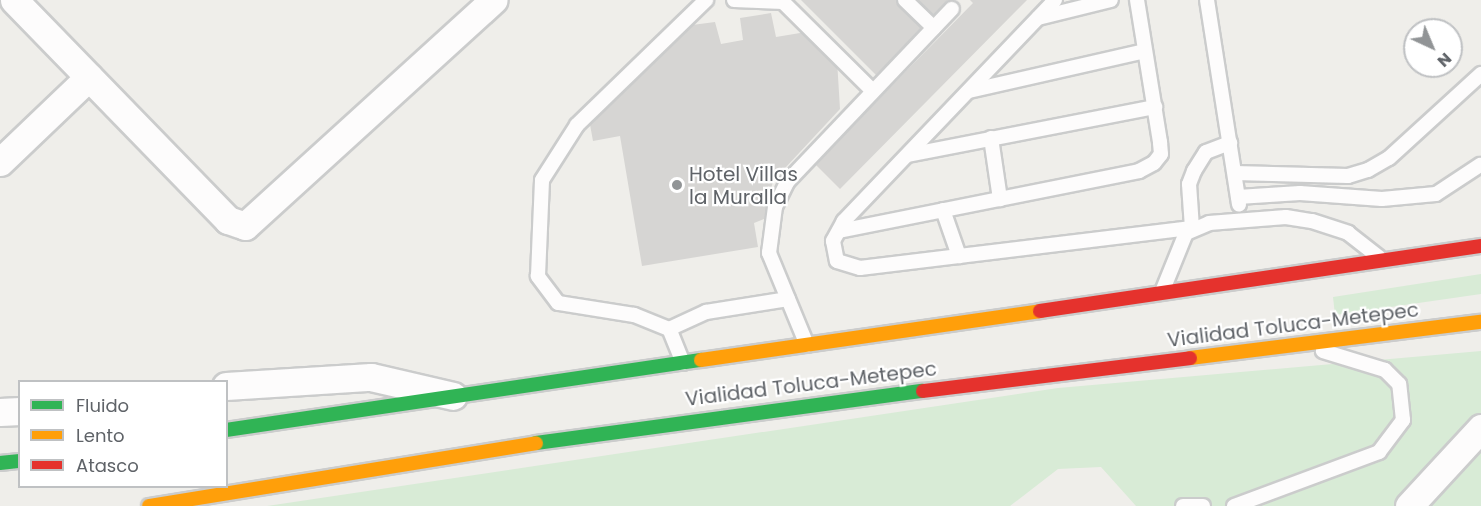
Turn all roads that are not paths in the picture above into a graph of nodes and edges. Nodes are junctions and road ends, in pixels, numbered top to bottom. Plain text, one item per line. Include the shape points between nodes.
1 (14, 0) edge
2 (493, 0) edge
3 (706, 0) edge
4 (734, 0) edge
5 (905, 0) edge
6 (1055, 0) edge
7 (1111, 0) edge
8 (1137, 0) edge
9 (1208, 0) edge
10 (784, 1) edge
11 (952, 9) dead end
12 (1038, 18) junction
13 (934, 28) junction
14 (1145, 51) junction
15 (1481, 74) edge
16 (89, 77) junction
17 (872, 90) junction
18 (969, 91) junction
19 (1155, 107) junction
20 (991, 138) junction
21 (1230, 143) junction
22 (908, 154) junction
23 (1481, 161) edge
24 (0, 162) edge
25 (1234, 173) junction
26 (1238, 197) junction
27 (1000, 199) junction
28 (942, 210) junction
29 (1242, 219) junction
30 (1192, 228) junction
31 (839, 231) junction
32 (1481, 246) edge
33 (959, 256) junction
34 (1383, 260) junction
35 (1162, 292) junction
36 (788, 299) junction
37 (1481, 322) edge
38 (669, 329) junction
39 (1312, 342) junction
40 (807, 345) junction
41 (683, 364) junction
42 (228, 386) edge
43 (457, 397) junction
44 (18, 411) edge
45 (0, 412) edge
46 (1481, 428) edge
47 (228, 430) edge
48 (18, 461) edge
49 (0, 464) edge
50 (149, 506) edge
51 (1183, 506) edge
52 (1203, 506) edge
53 (1234, 506) edge
54 (1409, 506) edge

1 - 16 street
2 - 16 street via 245,226 228,220
3 - 38 lane via 577,125 542,180 538,276 558,303 634,315
4 - 10 lane
5 - 13 lane
6 - 12 lane
7 - 12 lane
8 - 14 lane
9 - 21 lane
10 - 17 lane
11 - 13 lane
12 - 18 lane
13 - 17 lane
14 - 18 lane
14 - 19 lane
15 - 25 lane via 1389,158 1368,171 1348,177
16 - 24 street
17 - 36 lane via 787,182 775,207 769,253
18 - 22 lane
19 - 20 lane
19 - 27 lane via 1161,154 1154,163 1139,171
20 - 22 lane
20 - 27 lane
21 - 25 lane
21 - 30 lane via 1206,152 1194,171 1189,184
22 - 31 lane
23 - 26 lane via 1436,194 1382,199 1300,193
25 - 26 lane
26 - 29 lane
27 - 28 lane
28 - 31 lane
28 - 33 lane
29 - 30 lane
29 - 34 lane via 1312,221 1348,233
30 - 33 lane
30 - 35 lane via 1175,251
31 - 33 lane via 833,241 837,261 860,268
32 - 34 highway, Vialidad Toluca-Metepec
34 - 35 highway, Vialidad Toluca-Metepec
35 - 40 highway, Vialidad Toluca-Metepec
36 - 38 lane via 706,312
36 - 40 lane
37 - 39 highway, Vialidad Toluca-Metepec
38 - 41 lane
39 - 50 highway, Vialidad Toluca-Metepec via 651,424
39 - 53 lane via 1325,353 1385,370 1399,384 1403,420 1379,452
40 - 41 highway, Vialidad Toluca-Metepec
41 - 43 highway, Vialidad Toluca-Metepec
42 - 43 street via 371,377
43 - 47 highway, Vialidad Toluca-Metepec
44 - 45 street
46 - 54 street
48 - 49 highway
51 - 52 lane

